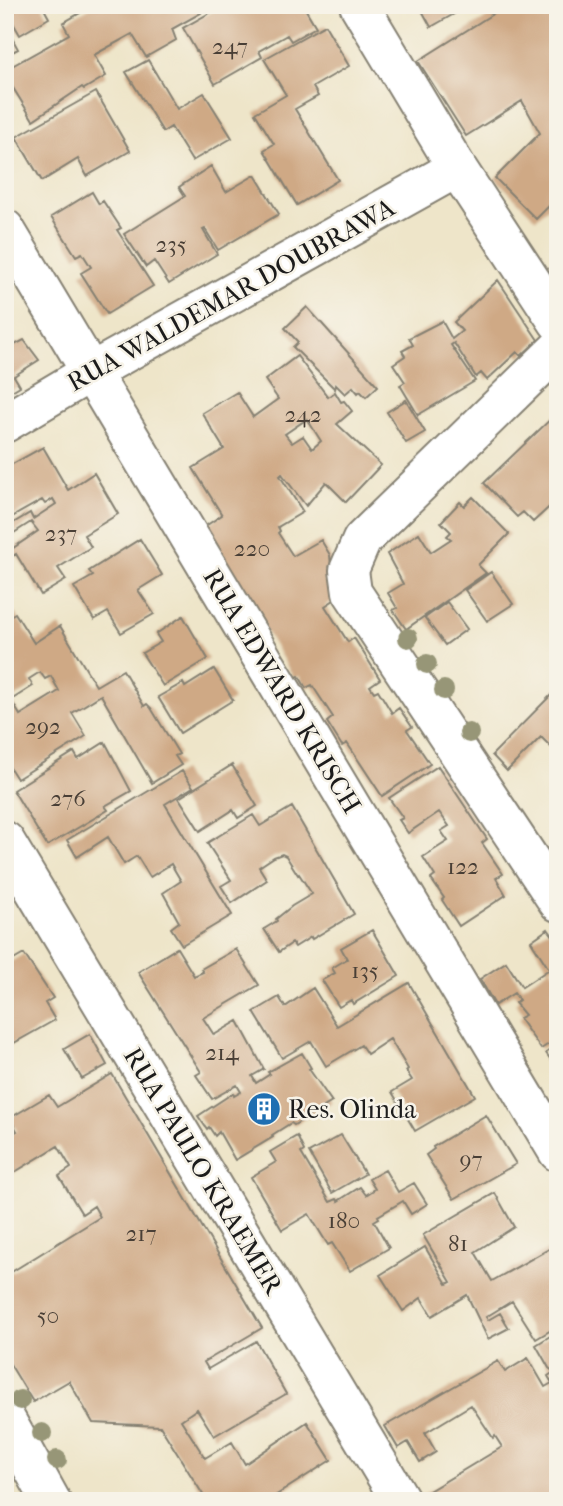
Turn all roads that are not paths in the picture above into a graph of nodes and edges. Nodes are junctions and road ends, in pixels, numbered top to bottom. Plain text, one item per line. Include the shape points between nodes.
1 (359, 5) edge
2 (457, 168) junction
3 (5, 229) edge
4 (558, 322) edge
5 (558, 349) edge
6 (91, 372) junction
7 (5, 423) edge
8 (5, 841) edge
9 (558, 902) edge
10 (558, 1152) edge
11 (5, 1418) edge
12 (51, 1501) edge
13 (401, 1501) edge

1 - 2 street
2 - 4 street
2 - 6 street, RUA WALDEMAR DOUBRAWA
3 - 6 street, RUA EDWARD KRISCH
5 - 9 street via 362,540 349,570 352,592
6 - 7 street, RUA WALDEMAR DOUBRAWA
6 - 10 street, RUA EDWARD KRISCH
8 - 13 street, RUA PAULO KRAEMER
11 - 12 street

